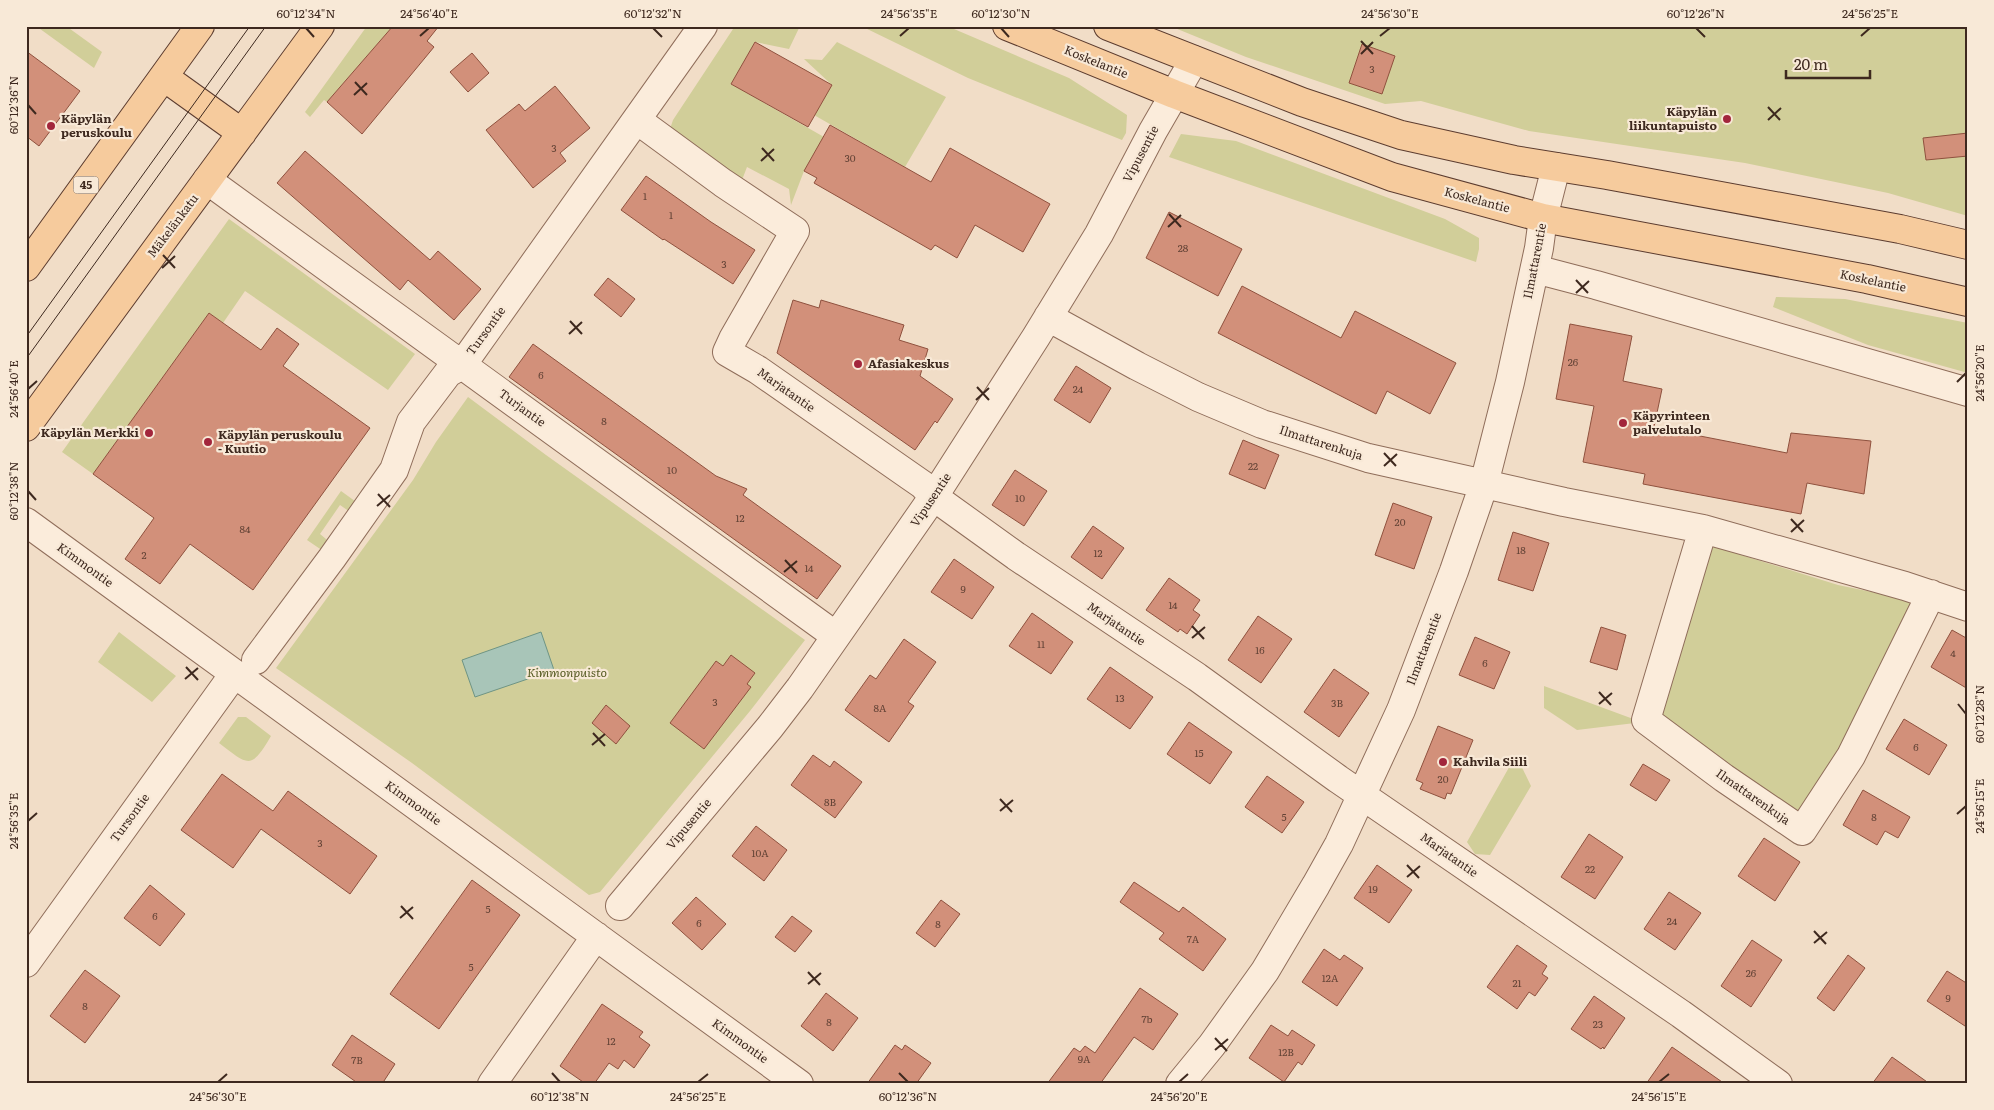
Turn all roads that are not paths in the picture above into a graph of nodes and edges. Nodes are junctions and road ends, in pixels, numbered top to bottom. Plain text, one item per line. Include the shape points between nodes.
1 (200, 26) edge
2 (320, 26) edge
3 (703, 26) edge
4 (1007, 26) edge
5 (1108, 26) edge
6 (1194, 60) junction
7 (164, 77) junction
8 (1174, 94) junction
9 (637, 120) junction
10 (242, 133) junction
11 (1556, 167) junction
12 (207, 180) junction
13 (1543, 218) junction
14 (1968, 245) edge
15 (26, 267) edge
16 (1535, 269) junction
17 (1968, 302) edge
18 (1048, 317) junction
19 (462, 365) junction
20 (1968, 392) edge
21 (26, 427) edge
22 (1484, 484) junction
23 (934, 497) junction
24 (26, 522) edge
25 (1703, 529) junction
26 (1931, 594) junction
27 (1968, 607) edge
28 (836, 636) junction
29 (245, 667) junction
30 (1362, 794) junction
31 (620, 906) dead end
32 (596, 936) junction
33 (26, 963) edge
34 (492, 1084) edge
35 (799, 1084) edge
36 (1180, 1084) edge
37 (1778, 1084) edge

1 - 7 main road, 45
2 - 10 main road, Mäkelänkatu
3 - 9 street, Tursontie
4 - 8 main road, Koskelantie
5 - 6 main road
6 - 8 street, Vipusentie
6 - 11 main road via 1302,102 1401,135
7 - 10 main road
7 - 15 main road, 45
8 - 13 main road, Koskelantie via 1392,177
8 - 18 street, Vipusentie via 1099,234
9 - 19 street, Tursontie
9 - 23 street, Marjatantie via 795,231 727,352 878,454
10 - 12 main road, Mäkelänkatu
11 - 13 street, Ilmattarentie
11 - 14 main road via 1891,227
12 - 19 street, Turjantie
12 - 21 main road, Mäkelänkatu
13 - 16 street, Ilmattarentie
13 - 17 main road, Koskelantie via 1867,279
16 - 20 street
16 - 22 street, Ilmattarentie
18 - 22 street, Ilmattarenkuja via 1198,397 1262,424 1368,458
18 - 23 street, Vipusentie
19 - 28 street, Turjantie
19 - 29 street, Tursontie via 448,373 411,422 394,470 332,558
22 - 25 street, Ilmattarenkuja
22 - 30 street, Ilmattarentie via 1401,710
23 - 28 street, Vipusentie
23 - 30 street, Marjatantie
24 - 29 street, Kimmontie
25 - 26 street, Ilmattarenkuja
25 - 26 street, Ilmattarenkuja via 1646,720 1802,831 1851,756
26 - 27 street, Ilmattarenkuja
28 - 31 street, Vipusentie via 770,727
29 - 32 street, Kimmontie
29 - 33 street, Tursontie
30 - 36 street, Ilmattarentie via 1339,844 1265,971
30 - 37 street, Marjatantie
32 - 34 street
32 - 35 street, Kimmontie

